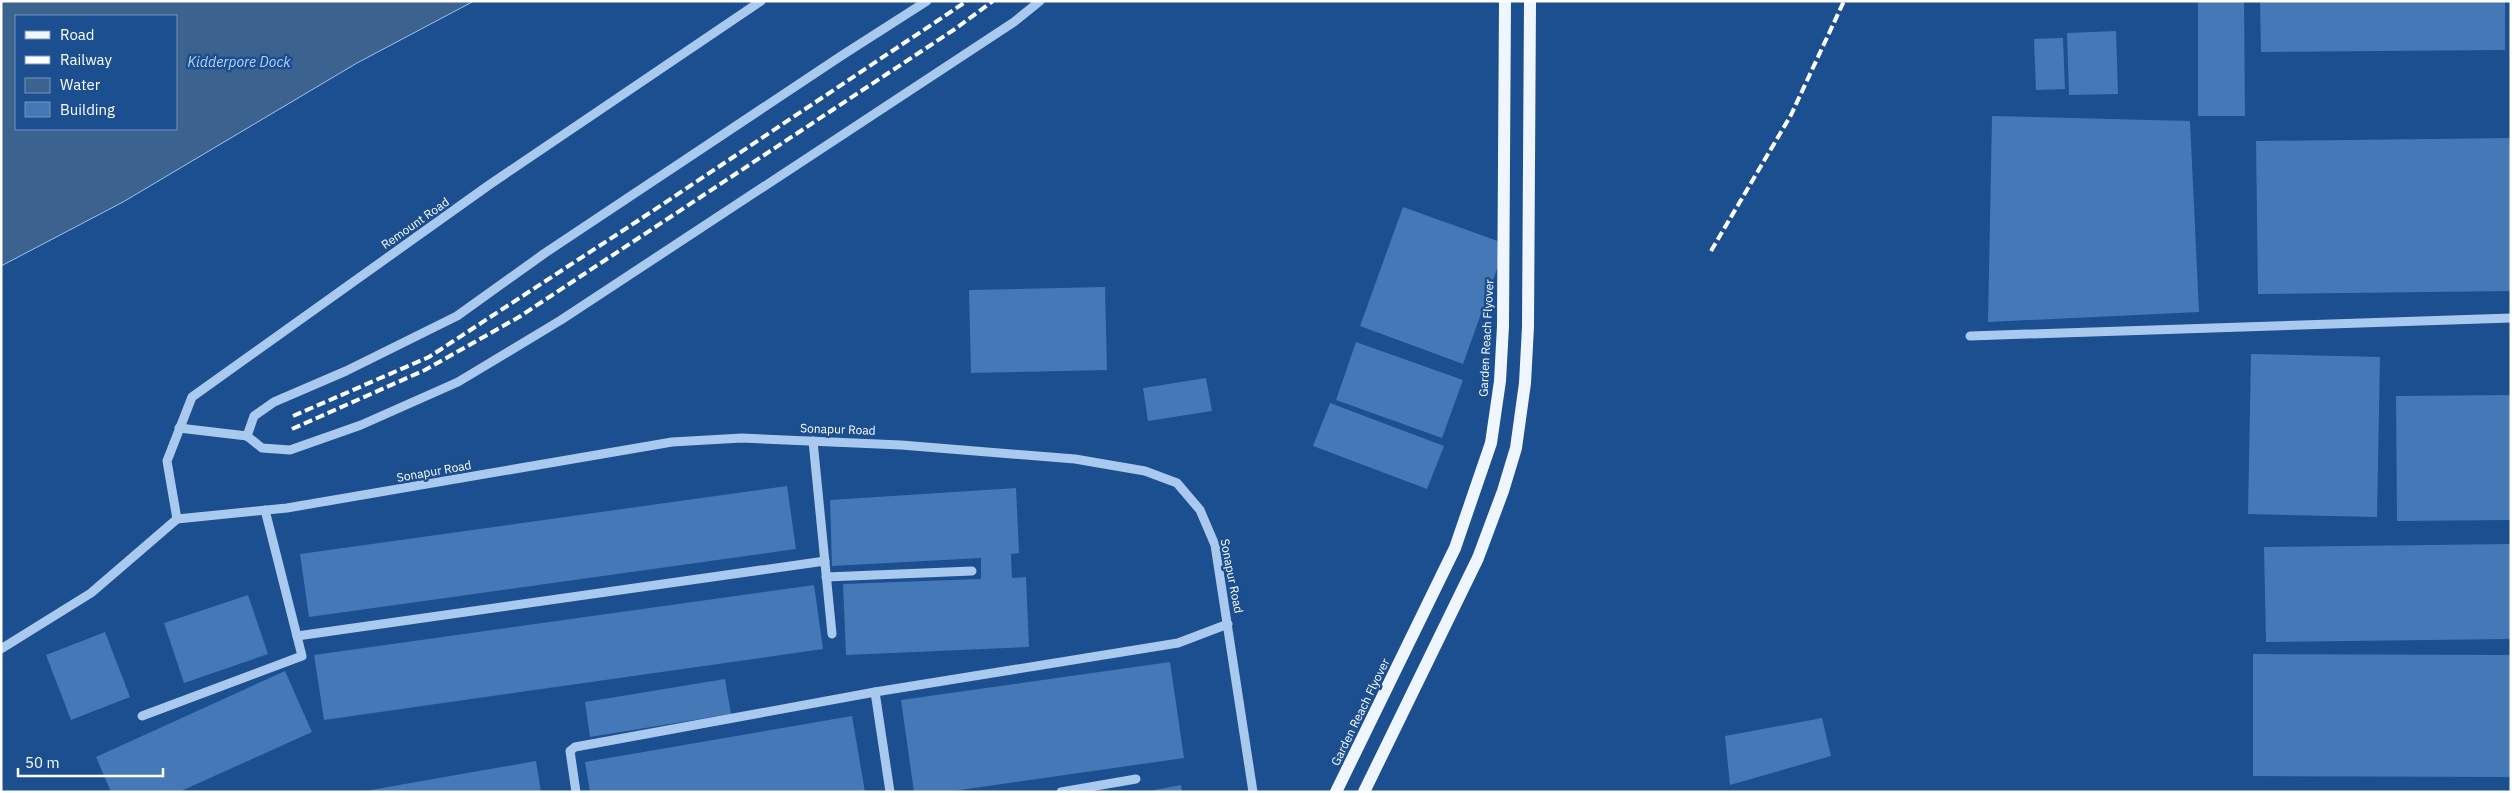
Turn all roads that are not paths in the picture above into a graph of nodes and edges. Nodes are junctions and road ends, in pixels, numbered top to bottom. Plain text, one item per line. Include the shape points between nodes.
1 (761, 1) edge
2 (928, 1) edge
3 (1040, 1) edge
4 (1505, 1) edge
5 (1530, 1) edge
6 (2511, 318) edge
7 (1970, 336) dead end
8 (180, 428) junction
9 (247, 436) junction
10 (813, 441) junction
11 (265, 510) junction
12 (177, 519) junction
13 (825, 561) junction
14 (972, 571) dead end
15 (826, 577) junction
16 (1228, 624) junction
17 (832, 634) dead end
18 (297, 636) junction
19 (1, 649) edge
20 (875, 692) junction
21 (142, 716) dead end
22 (1136, 779) dead end
23 (576, 792) edge
24 (890, 792) edge
25 (1061, 792) edge
26 (1253, 792) edge
27 (1336, 792) edge
28 (1364, 792) edge

1 - 8 street, Remount Road via 489,185 192,397
2 - 9 street via 570,236 457,316 346,371 274,402 254,416
3 - 9 street via 1014,22 594,298 458,382 361,424 290,450 262,448
4 - 27 main road, Garden Reach Flyover via 1503,326 1500,381 1491,442 1455,548
5 - 28 main road via 1528,327 1525,383 1516,448 1478,558
6 - 7 street
8 - 9 street
8 - 12 street, Remount Road via 167,460
10 - 11 street, Sonapur Road via 742,438 672,442
10 - 13 street
10 - 16 street, Sonapur Road via 901,444 1075,459 1145,471 1177,483 1200,510 1215,545
11 - 12 street, Sonapur Road
11 - 18 street
12 - 19 street via 91,594
13 - 15 street
13 - 18 street
14 - 15 street
15 - 17 street
16 - 20 street via 1178,643
16 - 26 street, Sonapur Road
18 - 21 street via 302,656
20 - 23 street via 575,747 570,751
20 - 24 street
22 - 25 street

